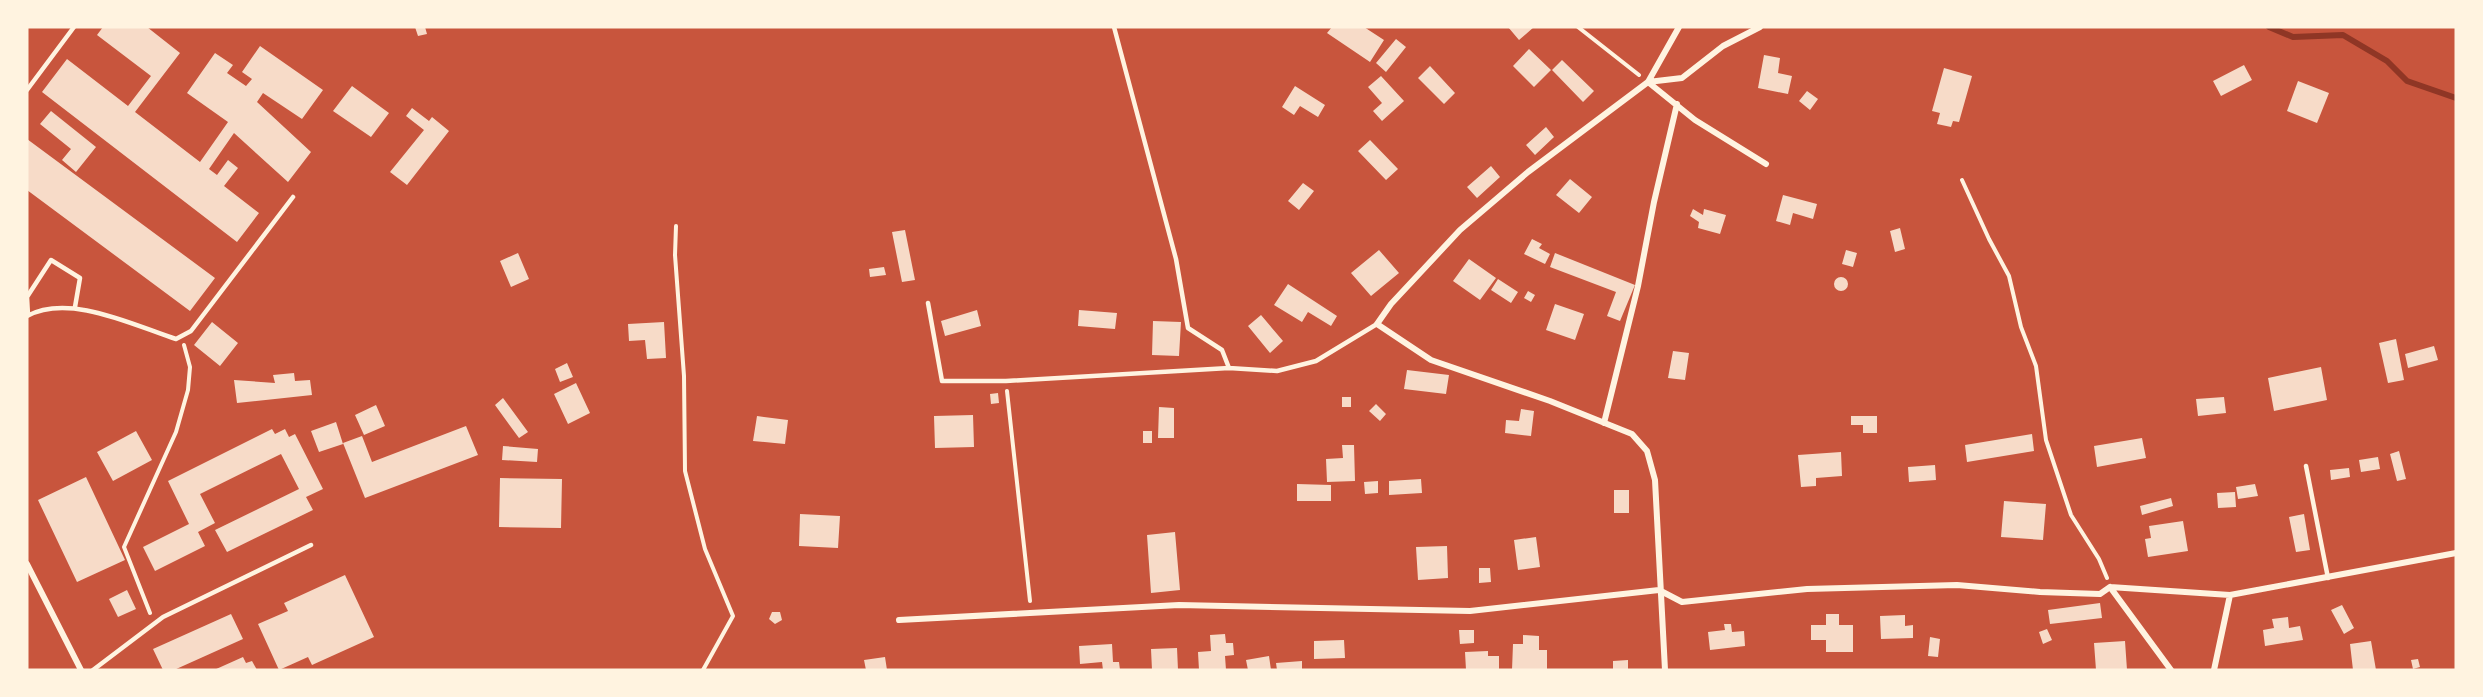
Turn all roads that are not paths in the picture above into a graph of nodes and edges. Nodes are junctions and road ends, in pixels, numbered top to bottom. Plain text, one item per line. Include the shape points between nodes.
1 (74, 27) edge
2 (1114, 27) edge
3 (1679, 27) edge
4 (1760, 27) edge
5 (1648, 82) junction
6 (27, 90) edge
7 (1677, 104) junction
8 (1766, 164) dead end
9 (293, 197) dead end
10 (928, 303) dead end
11 (75, 308) junction
12 (28, 316) edge
13 (1377, 324) junction
14 (1229, 368) junction
15 (1604, 423) junction
16 (2306, 466) dead end
17 (311, 545) dead end
18 (2456, 553) edge
19 (27, 564) edge
20 (2328, 578) junction
21 (2110, 587) junction
22 (1659, 591) junction
23 (2230, 596) junction
24 (899, 620) dead end
25 (81, 670) edge
26 (93, 670) edge
27 (1665, 670) edge
28 (2171, 670) edge
29 (2214, 670) edge

1 - 6 lane
2 - 14 lane via 1176,259 1188,328 1221,350
3 - 5 street
4 - 5 street via 1723,46 1682,78
5 - 7 street
5 - 13 street via 1528,172 1460,230
7 - 8 street via 1695,120
7 - 15 street
9 - 11 lane via 190,332 176,339
10 - 14 lane via 942,381
11 - 12 lane via 47,308
11 - 12 lane via 80,279 51,260 27,297
13 - 14 lane via 1316,361 1277,370
13 - 15 street via 1431,360
15 - 22 street via 1632,434 1647,451 1655,480
16 - 20 lane
17 - 26 lane via 154,623
18 - 20 street
19 - 25 street
20 - 23 street
21 - 22 street via 2100,594 1957,585 1807,589 1682,602
21 - 23 street
21 - 28 street
22 - 24 street via 1470,611 1179,605
22 - 27 street
23 - 29 street

